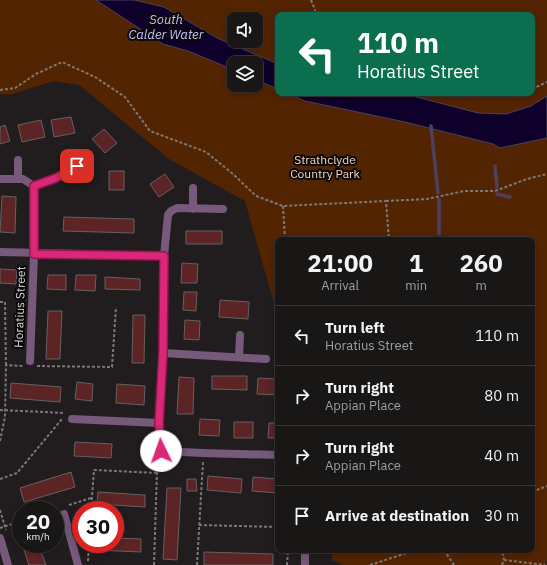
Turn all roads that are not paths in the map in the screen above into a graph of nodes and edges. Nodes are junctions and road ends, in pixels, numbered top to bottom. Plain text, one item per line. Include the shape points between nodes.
1 (18, 160) dead end
2 (77, 166) dead end
3 (0, 179) edge
4 (18, 179) junction
5 (34, 186) junction
6 (193, 188) dead end
7 (193, 209) junction
8 (223, 209) dead end
9 (0, 252) edge
10 (34, 254) junction
11 (164, 256) junction
12 (240, 335) dead end
13 (163, 353) junction
14 (239, 357) junction
15 (266, 358) dead end
16 (28, 364) road end
17 (72, 419) dead end
18 (159, 423) junction
19 (275, 455) edge
20 (64, 514) dead end
21 (0, 538) edge
22 (305, 553) edge
23 (8, 565) edge
24 (78, 565) edge
25 (305, 565) edge

1 - 4 street
2 - 5 street via 56,178
3 - 4 street
4 - 5 street
5 - 10 street
6 - 7 street
7 - 8 street
7 - 11 street via 171,210 168,215
9 - 10 street, Horatius Street
10 - 11 street, Horatius Street
10 - 16 street, Horatius Street
11 - 13 street
12 - 14 street
13 - 14 street
13 - 18 street
14 - 15 street
17 - 18 street
18 - 19 street via 161,451
20 - 24 street
21 - 23 street
22 - 25 street

